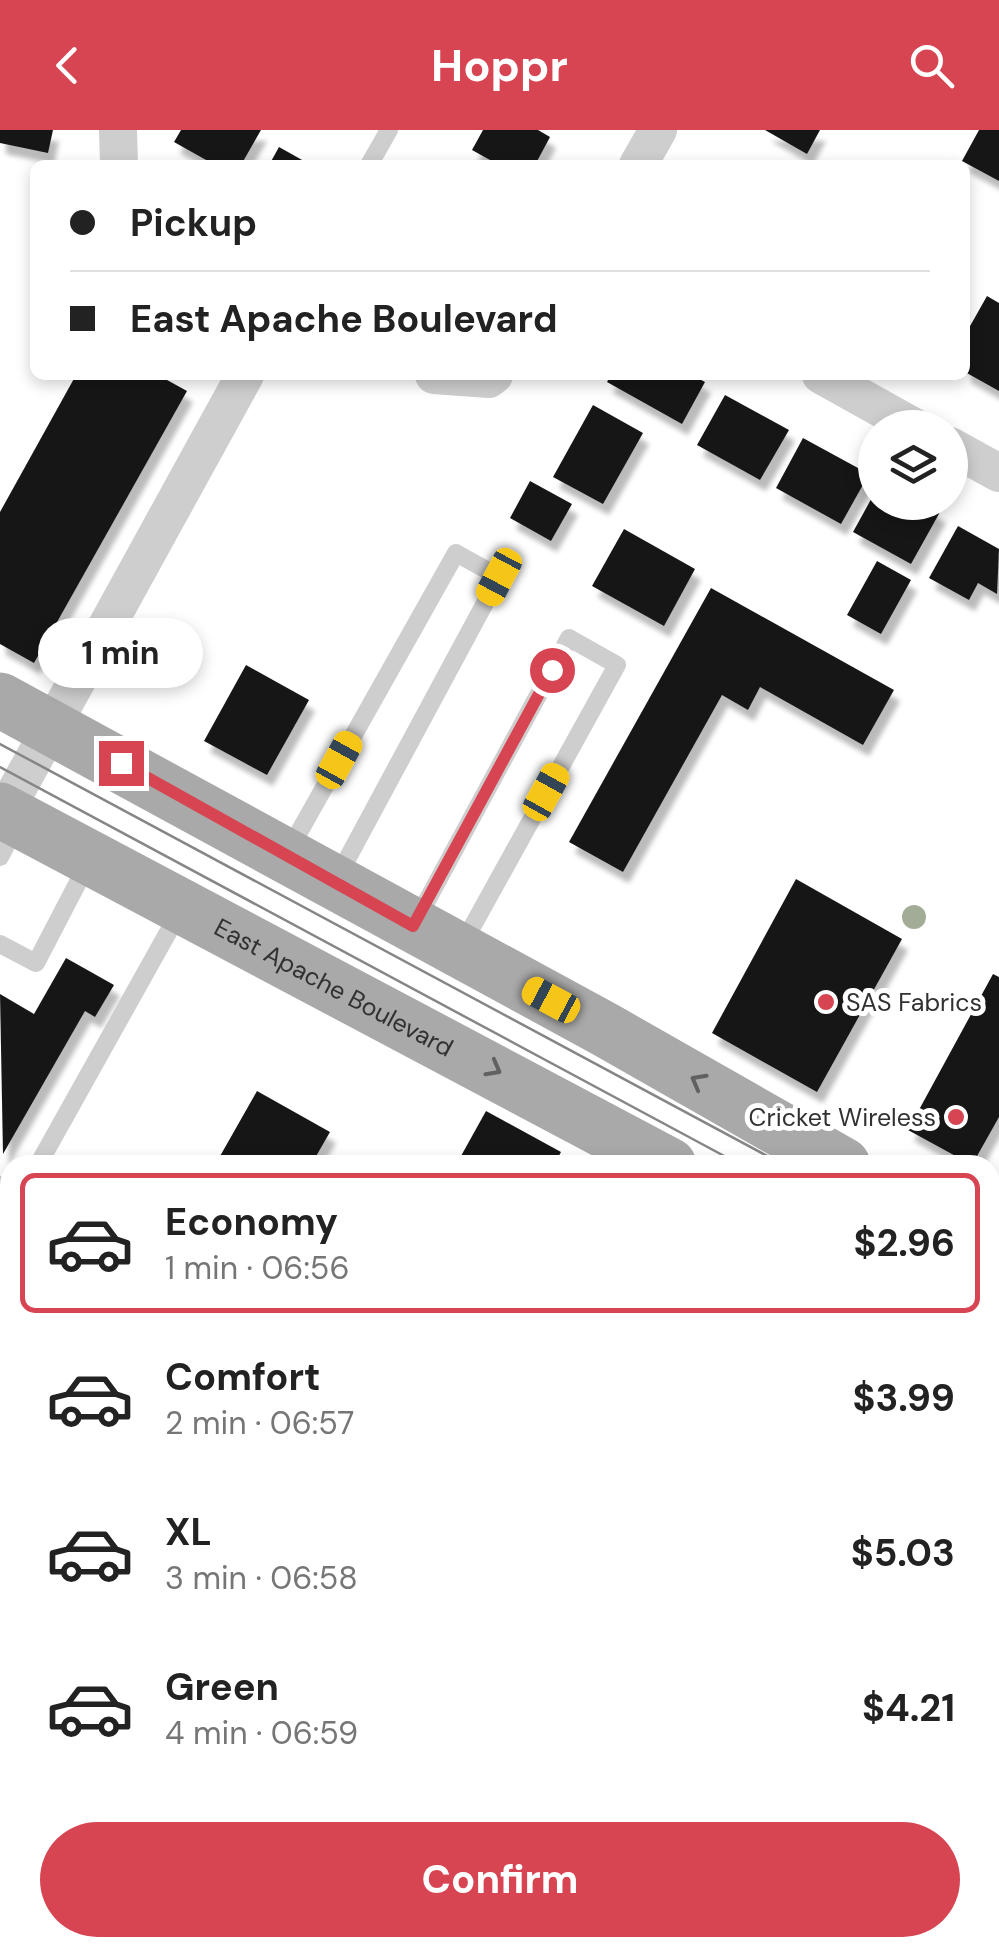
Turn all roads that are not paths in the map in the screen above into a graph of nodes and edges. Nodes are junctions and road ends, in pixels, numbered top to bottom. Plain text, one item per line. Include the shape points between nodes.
1 (118, 130) edge
2 (388, 130) edge
3 (658, 130) edge
4 (119, 160) edge
5 (372, 160) edge
6 (641, 160) edge
7 (242, 380) edge
8 (830, 380) edge
9 (884, 410) edge
10 (968, 456) edge
11 (999, 473) edge
12 (0, 700) edge
13 (52, 726) junction
14 (6, 825) edge
15 (286, 855) junction
16 (91, 858) junction
17 (335, 881) junction
18 (183, 906) junction
19 (436, 939) junction
20 (0, 944) edge
21 (44, 1155) edge
22 (643, 1155) edge
23 (825, 1155) edge

1 - 4 street
2 - 5 lane
3 - 6 street
7 - 13 street
8 - 9 street
10 - 11 street
12 - 13 main road
13 - 14 street
13 - 15 main road
14 - 16 main road, East Apache Boulevard
15 - 17 main road
15 - 17 lane via 456,553 499,577
16 - 18 main road, East Apache Boulevard
16 - 20 lane via 36,963
17 - 19 main road
18 - 21 lane
18 -> 22 main road, East Apache Boulevard
19 - 19 lane via 570,638 617,665
23 -> 19 main road

